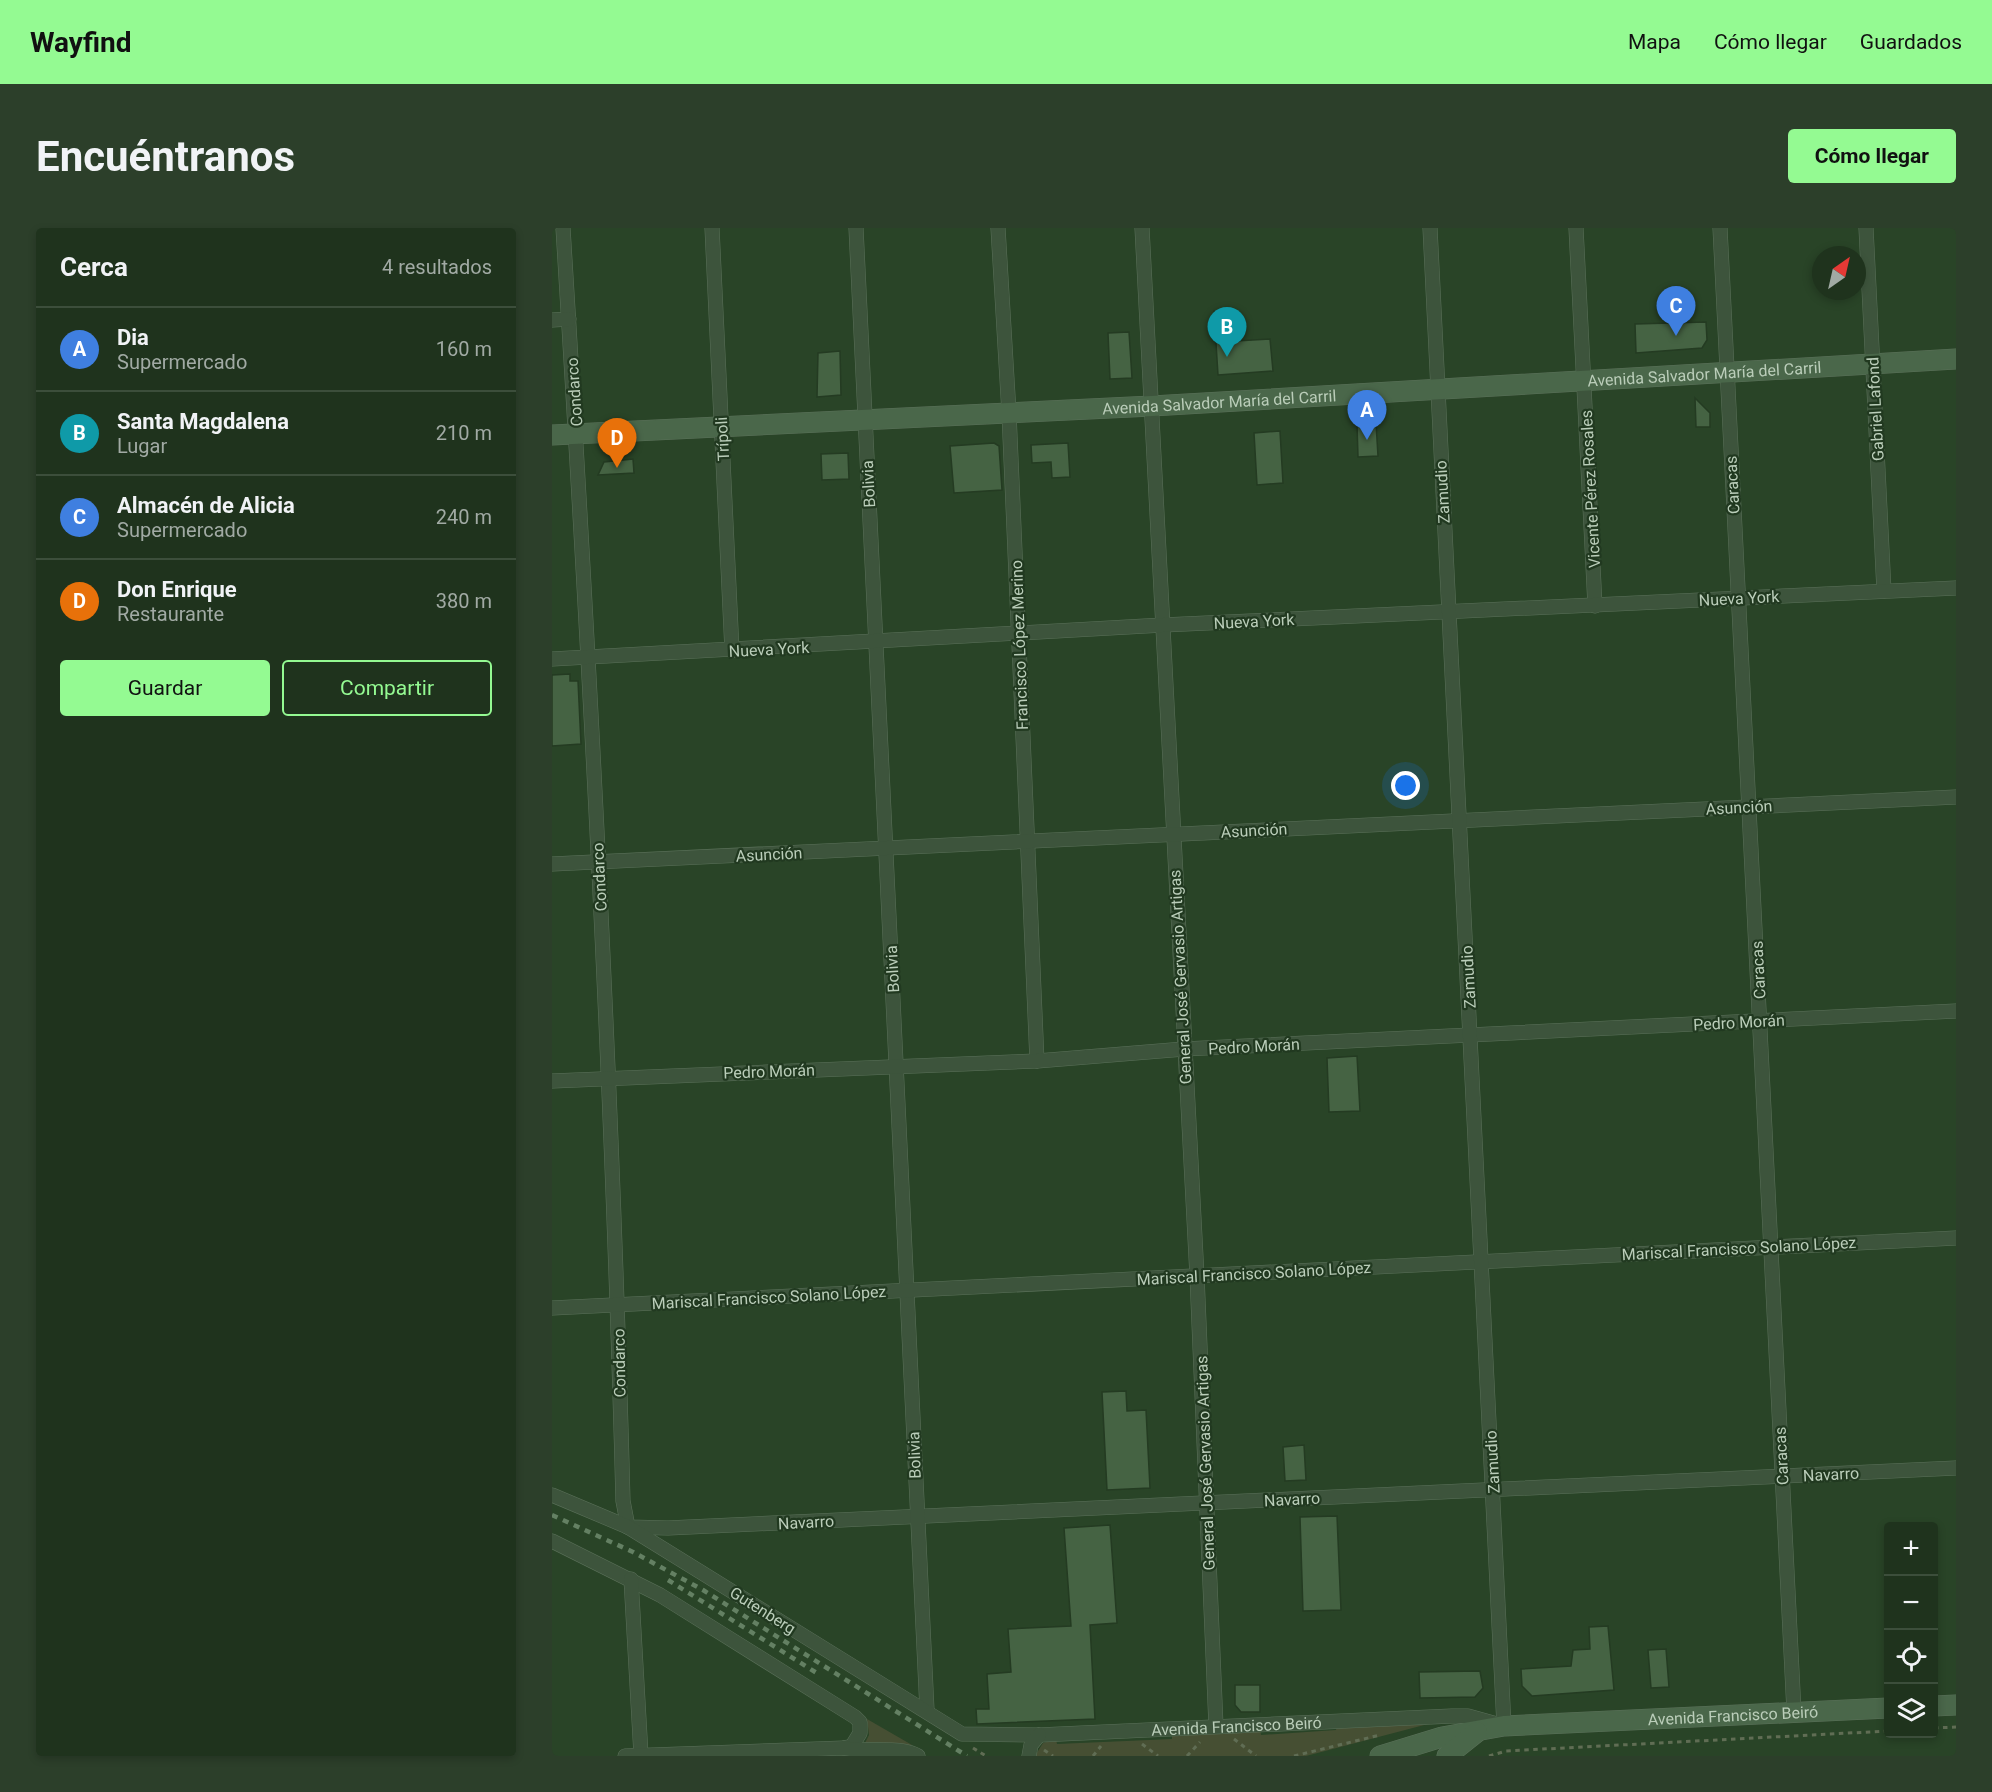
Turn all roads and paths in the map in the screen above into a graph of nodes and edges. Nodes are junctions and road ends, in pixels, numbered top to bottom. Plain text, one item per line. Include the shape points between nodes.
1 (563, 228) edge
2 (712, 228) edge
3 (856, 228) edge
4 (998, 228) edge
5 (1142, 228) edge
6 (1430, 228) edge
7 (1576, 228) edge
8 (1720, 228) edge
9 (1866, 228) edge
10 (569, 319) junction
11 (552, 320) edge
12 (1956, 359) edge
13 (1874, 364) junction
14 (1727, 373) junction
15 (1585, 381) junction
16 (1437, 390) junction
17 (1152, 406) junction
18 (1009, 413) junction
19 (865, 422) junction
20 (721, 428) junction
21 (577, 434) junction
22 (552, 435) edge
23 (1956, 588) edge
24 (1884, 591) junction
25 (1738, 597) junction
26 (1595, 606) junction
27 (1448, 612) junction
28 (1163, 625) junction
29 (1019, 633) junction
30 (877, 643) junction
31 (732, 651) junction
32 (587, 657) junction
33 (552, 659) edge
34 (1956, 796) edge
35 (1749, 807) junction
36 (1461, 820) junction
37 (1173, 834) junction
38 (1027, 841) junction
39 (886, 848) junction
40 (598, 862) junction
41 (552, 864) edge
42 (1956, 1011) edge
43 (1760, 1020) junction
44 (1471, 1036) junction
45 (1184, 1050) junction
46 (1037, 1061) junction
47 (896, 1065) junction
48 (608, 1078) junction
49 (552, 1081) edge
50 (1956, 1238) edge
51 (1772, 1246) junction
52 (1480, 1262) junction
53 (1197, 1276) junction
54 (908, 1290) junction
55 (618, 1304) junction
56 (552, 1308) edge
57 (1956, 1468) edge
58 (1782, 1477) junction
59 (1493, 1490) junction
60 (552, 1495) edge
61 (1206, 1503) junction
62 (916, 1517) junction
63 (628, 1527) junction
64 (552, 1541) edge
65 (631, 1579) junction
66 (1938, 1706) edge
67 (1956, 1706) edge
68 (1884, 1708) edge
69 (927, 1710) junction
70 (1794, 1713) junction
71 (1216, 1726) junction
72 (1504, 1726) junction
73 (1956, 1727) edge
74 (1938, 1728) edge
75 (1479, 1730) junction
76 (1884, 1731) edge
77 (1386, 1733) dead end
78 (968, 1735) joint
79 (1039, 1735) junction
80 (1234, 1740) dead end
81 (1200, 1742) dead end
82 (1142, 1744) dead end
83 (1101, 1746) dead end
84 (844, 1748) junction
85 (641, 1755) edge
86 (625, 1756) edge
87 (918, 1756) edge
88 (1029, 1756) edge
89 (1093, 1756) edge
90 (1158, 1756) edge
91 (1187, 1756) edge
92 (1256, 1756) edge
93 (1294, 1756) edge
94 (1380, 1756) edge
95 (1447, 1756) edge
96 (1488, 1756) edge

1 - 10 street, Condarco
2 - 20 street, Trípoli
3 - 19 street, Bolivia
4 - 18 street, Francisco López Merino
5 - 17 street, General José Gervasio Artigas
6 - 16 street, Zamudio
7 - 15 street, Vicente Pérez Rosales
8 - 14 street, Caracas
9 - 13 street, Gabriel Lafond
10 - 11 street
10 - 21 street, Condarco
12 - 13 main road, Avenida Salvador María del Carril
13 - 14 main road, Avenida Salvador María del Carril
13 - 24 street, Gabriel Lafond
14 - 15 main road, Avenida Salvador María del Carril
14 - 25 street, Caracas
15 - 16 main road, Avenida Salvador María del Carril
15 - 26 street, Vicente Pérez Rosales
16 - 17 main road, Avenida Salvador María del Carril
16 - 27 street, Zamudio
17 - 18 main road, Avenida Salvador María del Carril
17 - 28 street, General José Gervasio Artigas
18 - 19 main road, Avenida Salvador María del Carril
18 - 29 street, Francisco López Merino
19 - 20 main road, Avenida Salvador María del Carril
19 - 30 street, Bolivia
20 - 21 main road, Avenida Salvador María del Carril
20 - 31 street, Trípoli
21 - 22 main road, Avenida Salvador María del Carril
21 - 32 street, Condarco
23 - 24 street, Nueva York
24 - 25 street, Nueva York
25 - 26 street, Nueva York
25 - 35 street, Caracas
26 - 27 street, Nueva York
27 - 28 street, Nueva York
27 - 36 street, Zamudio
28 - 29 street, Nueva York
28 - 37 street, General José Gervasio Artigas
29 - 30 street, Nueva York
29 - 38 street, Francisco López Merino
30 - 31 street, Nueva York
30 - 39 street, Bolivia
31 - 32 street, Nueva York
32 - 33 street, Nueva York
32 - 40 street, Condarco
34 - 35 street, Asunción
35 - 36 street, Asunción
35 - 43 street, Caracas
36 - 37 street, Asunción
36 - 44 street, Zamudio
37 - 38 street, Asunción
37 - 45 street, General José Gervasio Artigas
38 - 39 street, Asunción
38 - 46 street, Francisco López Merino
39 - 40 street, Asunción
39 - 47 street, Bolivia
40 - 41 street, Asunción
40 - 48 street, Condarco
42 - 43 street, Pedro Morán
43 - 44 street, Pedro Morán
43 - 51 street, Caracas
44 - 45 street, Pedro Morán
44 - 52 street, Zamudio
45 - 46 street, Pedro Morán
45 - 53 street, General José Gervasio Artigas
46 - 47 street, Pedro Morán
47 - 48 street, Pedro Morán
47 - 54 street, Bolivia
48 - 49 street, Pedro Morán
48 - 55 street, Condarco
50 - 51 street, Mariscal Francisco Solano López
51 - 52 street, Mariscal Francisco Solano López
51 - 58 street, Caracas
52 - 53 street, Mariscal Francisco Solano López
52 - 59 street, Zamudio
53 - 54 street, Mariscal Francisco Solano López
53 - 61 street, General José Gervasio Artigas
54 - 55 street, Mariscal Francisco Solano López
54 - 62 street, Bolivia
55 - 56 street, Mariscal Francisco Solano López
55 - 63 street, Condarco via 623,1501
57 - 58 street, Navarro
58 - 59 street, Navarro
58 - 70 street, Caracas
59 - 61 street, Navarro
59 - 72 street, Zamudio
60 - 63 street, Gutenberg
61 - 62 street, Navarro
61 - 71 street, General José Gervasio Artigas
62 - 63 street, Navarro
62 - 69 street, Bolivia
63 - 69 street, Gutenberg
64 - 65 street
65 - 84 street via 855,1717 860,1722 858,1737 852,1746
65 - 85 street
66 - 67 main road
68 - 70 main road, Avenida Francisco Beiró
69 - 78 street, Gutenberg
70 - 72 main road, Avenida Francisco Beiró
71 - 72 street, Avenida Francisco Beiró via 1468,1716
71 - 79 street, Avenida Francisco Beiró
72 - 75 main road, Avenida Francisco Beiró
73 - 74 path
75 - 94 main road, Avenida Francisco Beiró
75 - 95 main road
76 - 96 path via 1506,1751
77 - 93 path
78 - 79 street, Avenida Francisco Beiró
79 - 88 street
80 - 92 path
81 - 91 path
82 - 90 path
83 - 89 path
84 - 85 street
84 - 87 street via 860,1752 910,1751
85 - 86 street

